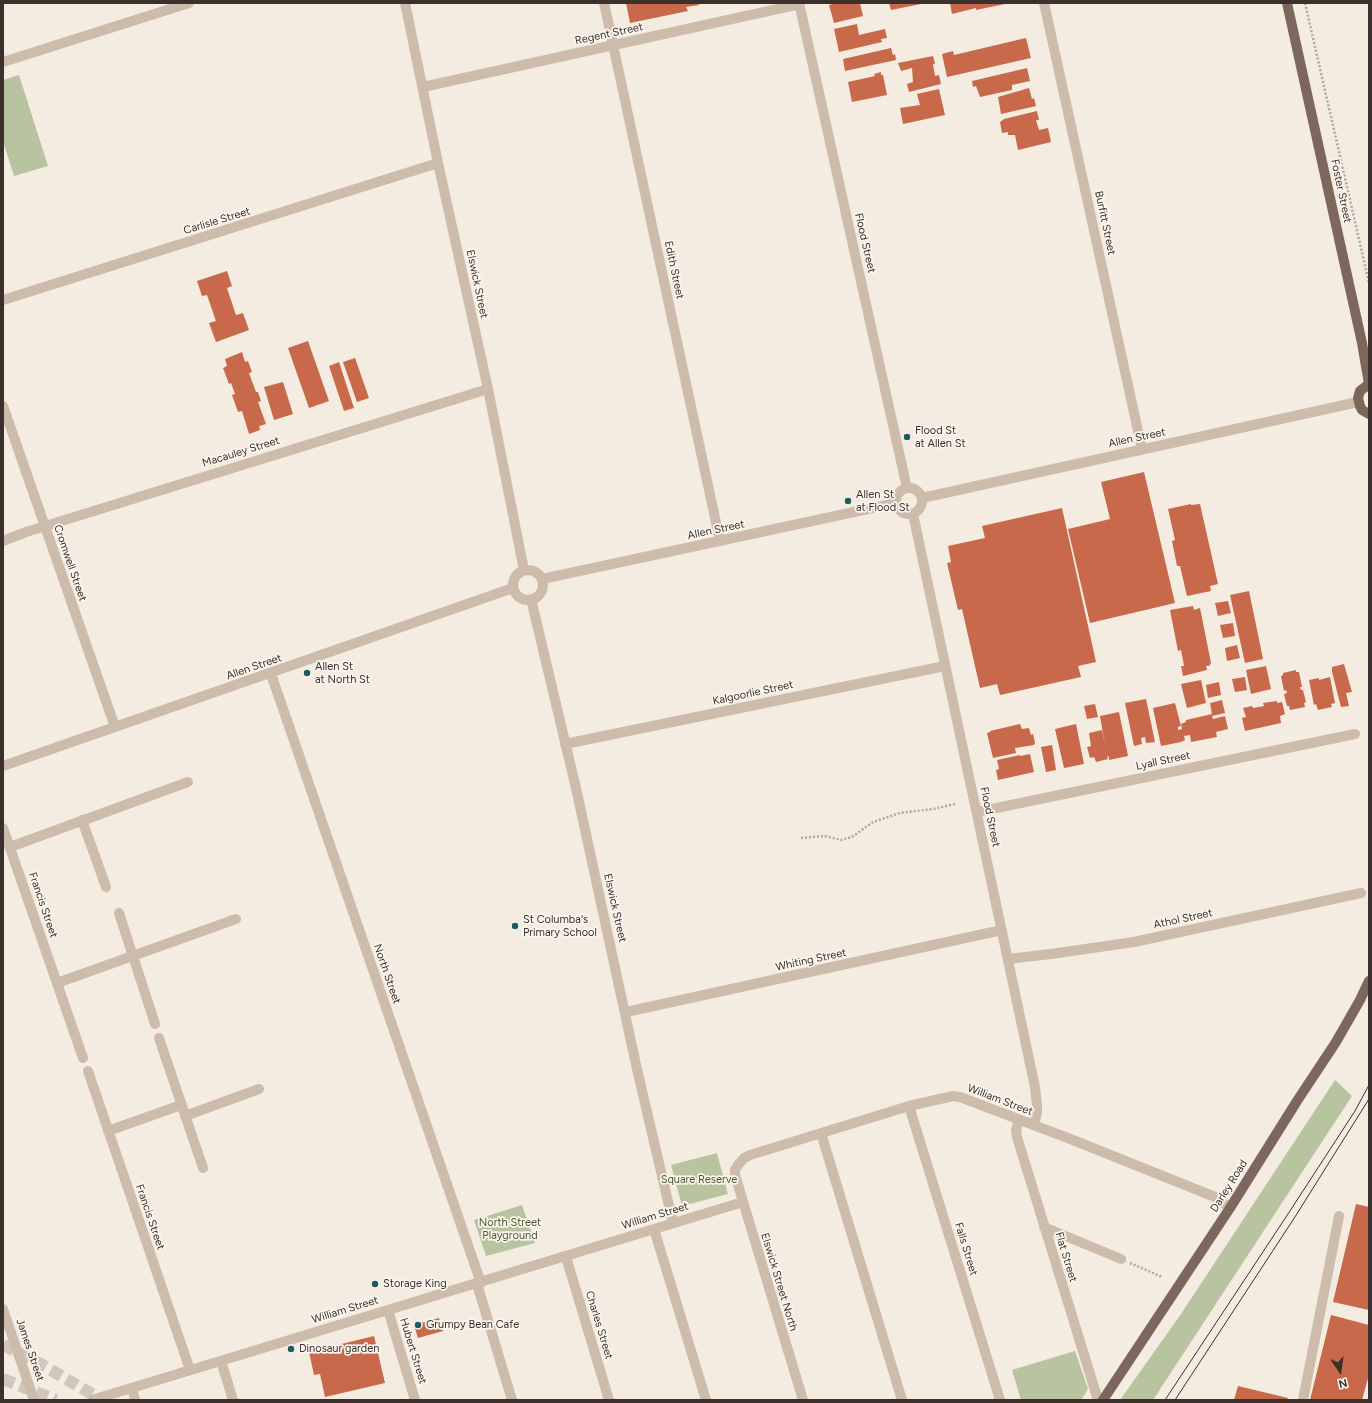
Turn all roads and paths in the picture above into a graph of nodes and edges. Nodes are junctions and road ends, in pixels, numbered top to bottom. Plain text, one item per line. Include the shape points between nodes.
1 (189, 3) edge
2 (405, 3) edge
3 (604, 3) edge
4 (1044, 3) edge
5 (1287, 3) edge
6 (1305, 3) edge
7 (800, 4) edge
8 (613, 45) junction
9 (3, 62) edge
10 (423, 87) junction
11 (438, 163) junction
12 (1369, 283) edge
13 (3, 300) edge
14 (1369, 384) edge
15 (488, 388) junction
16 (1358, 402) junction
17 (3, 406) edge
18 (1369, 414) edge
19 (1142, 449) junction
20 (907, 488) junction
21 (922, 498) junction
22 (896, 503) junction
23 (913, 514) junction
24 (45, 526) junction
25 (720, 541) junction
26 (3, 542) edge
27 (524, 570) junction
28 (542, 579) junction
29 (513, 588) junction
30 (531, 599) junction
31 (945, 666) junction
32 (271, 674) junction
33 (115, 728) junction
34 (1355, 734) dead end
35 (565, 744) junction
36 (3, 766) edge
37 (188, 782) dead end
38 (954, 804) dead end
39 (977, 812) junction
40 (82, 820) junction
41 (3, 828) edge
42 (801, 838) dead end
43 (10, 847) junction
44 (106, 887) dead end
45 (1361, 893) dead end
46 (120, 913) dead end
47 (236, 919) dead end
48 (1002, 930) junction
49 (133, 956) junction
50 (1008, 959) junction
51 (1369, 981) edge
52 (57, 983) junction
53 (626, 1012) junction
54 (155, 1024) dead end
55 (159, 1038) dead end
56 (83, 1058) dead end
57 (88, 1071) dead end
58 (259, 1089) dead end
59 (181, 1105) junction
60 (909, 1106) junction
61 (185, 1116) junction
62 (1019, 1120) junction
63 (1034, 1126) junction
64 (108, 1131) junction
65 (821, 1133) junction
66 (203, 1168) dead end
67 (735, 1170) joint
68 (742, 1202) junction
69 (1230, 1208) junction
70 (1339, 1216) dead end
71 (673, 1223) junction
72 (1044, 1227) junction
73 (654, 1229) junction
74 (566, 1257) junction
75 (1121, 1259) joint
76 (1162, 1277) dead end
77 (479, 1283) junction
78 (3, 1309) edge
79 (388, 1310) junction
80 (221, 1361) junction
81 (190, 1370) junction
82 (132, 1388) junction
83 (34, 1400) edge
84 (92, 1400) edge
85 (136, 1400) edge
86 (233, 1400) edge
87 (415, 1400) edge
88 (512, 1400) edge
89 (609, 1400) edge
90 (706, 1400) edge
91 (803, 1400) edge
92 (902, 1400) edge
93 (1000, 1400) edge
94 (1098, 1400) edge
95 (1103, 1400) edge
96 (1303, 1400) edge

1 - 9 street
2 - 10 street, Elswick Street
3 - 8 street, Edith Street
4 - 19 street, Burfitt Street
5 - 14 main road, Foster Street
6 - 12 path
7 - 8 street, Regent Street
7 - 20 street, Flood Street
8 - 10 street, Regent Street
8 - 25 street, Edith Street
10 - 11 street, Elswick Street
11 - 13 street, Carlisle Street
11 - 15 street, Elswick Street
14 - 16 main road via 1360,391
15 - 24 street, Macauley Street
15 - 27 street, Elswick Street
16 - 18 main road via 1362,410
16 - 19 street, Allen Street
17 - 24 street, Cromwell Street
19 - 21 street, Allen Street
20 - 21 street via 918,491
20 - 22 street via 897,495
21 - 23 street via 920,508
22 - 23 street via 900,511
22 - 25 street, Allen Street
23 - 31 street, Flood Street
24 - 26 street, Macauley Street
24 - 33 street, Cromwell Street
25 - 28 street, Allen Street
27 - 28 street via 535,571
27 - 29 street via 516,575
28 - 30 street via 542,589 536,598
29 - 30 street via 520,598
29 - 32 street, Allen Street
30 - 35 street, Elswick Street
31 - 35 street, Kalgoorlie Street
31 - 39 street, Flood Street
32 - 33 street, Allen Street
32 - 77 street, North Street
33 - 36 street, Allen Street
34 - 39 street, Lyall Street
35 - 53 street, Elswick Street
37 - 40 street
38 - 42 path via 893,815 873,822 847,839 825,836
39 - 48 street, Flood Street
40 - 43 street
40 - 44 street
41 - 43 street, Francis Street
43 - 52 street, Francis Street
45 - 50 street, Athol Street via 1134,942
46 - 49 street
47 - 49 street
48 - 50 street, Flood Street
48 - 53 street, Whiting Street
49 - 52 street
49 - 54 street
50 - 63 street, Flood Street via 1035,1087 1037,1113
51 - 69 main road, Darley Road via 1336,1042
52 - 56 street, Francis Street
53 - 71 street, Elswick Street
55 - 59 street
57 - 64 street, Francis Street
58 - 61 street
59 - 61 street
59 - 64 street
60 - 62 street, William Street via 957,1096
60 - 65 street, William Street
60 - 93 street, Falls Street
61 - 66 street
62 - 63 street, William Street
62 - 72 street, Flat Street via 1017,1137
63 - 69 street, William Street via 1215,1198
64 - 81 street, Francis Street
65 - 67 street, William Street via 750,1155 741,1161
65 - 92 street
67 - 68 street, Elswick Street North
68 - 71 street, William Street
68 - 91 street, Elswick Street North
69 - 95 main road, Darley Road
70 - 96 street
71 - 73 street, William Street
72 - 75 street
72 - 94 street, Flat Street
73 - 74 street, William Street
73 - 90 street
74 - 77 street, William Street
74 - 89 street, Charles Street
75 - 76 path
77 - 79 street, William Street
77 - 88 street, North Street
78 - 83 street, James Street
79 - 80 street, William Street
79 - 87 street, Hubert Street
80 - 81 street, William Street
80 - 86 street
81 - 82 street, William Street
82 - 84 street, William Street
82 - 85 street

